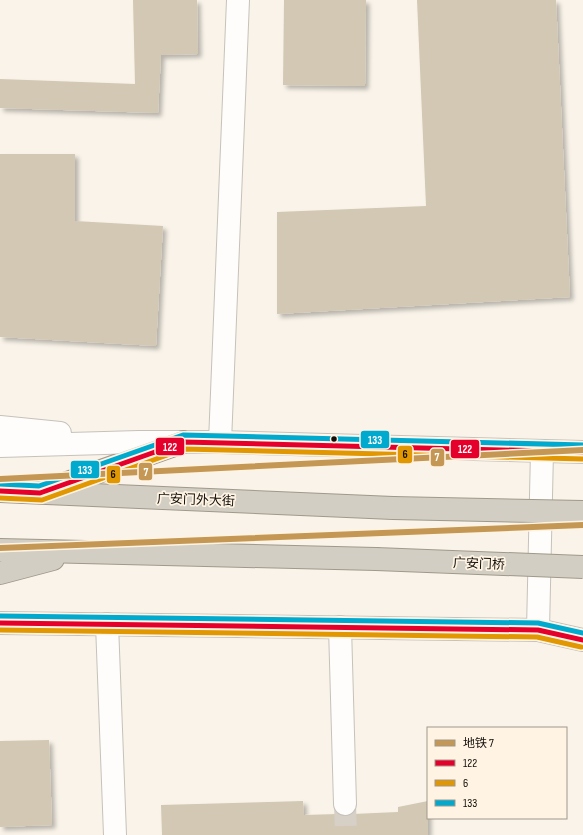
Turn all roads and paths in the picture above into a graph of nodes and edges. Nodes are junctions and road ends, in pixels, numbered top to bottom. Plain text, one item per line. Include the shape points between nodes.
1 (238, 0) edge
2 (0, 427) edge
3 (139, 442) junction
4 (183, 442) junction
5 (220, 442) junction
6 (0, 446) edge
7 (542, 451) junction
8 (583, 452) edge
9 (0, 491) edge
10 (40, 493) junction
11 (583, 512) edge
12 (0, 550) edge
13 (77, 552) junction
14 (583, 567) edge
15 (0, 573) edge
16 (0, 623) edge
17 (107, 624) junction
18 (340, 626) junction
19 (538, 630) junction
20 (583, 640) edge
21 (345, 804) tunnel mouth
22 (115, 835) edge

1 - 5 street
2 - 3 street
3 - 4 street
3 - 6 street
4 - 5 street
4 - 10 highway
5 - 7 street
7 - 8 street
7 - 19 street
9 - 10 highway, 广安门外大街
10 - 11 highway, 广安门外大街, bridge via 393,508
12 - 13 highway
13 - 14 highway, 广安门桥, bridge
13 - 15 highway
16 - 17 street
17 - 18 street
17 - 22 street
18 - 19 street
18 - 21 street
19 - 20 street

